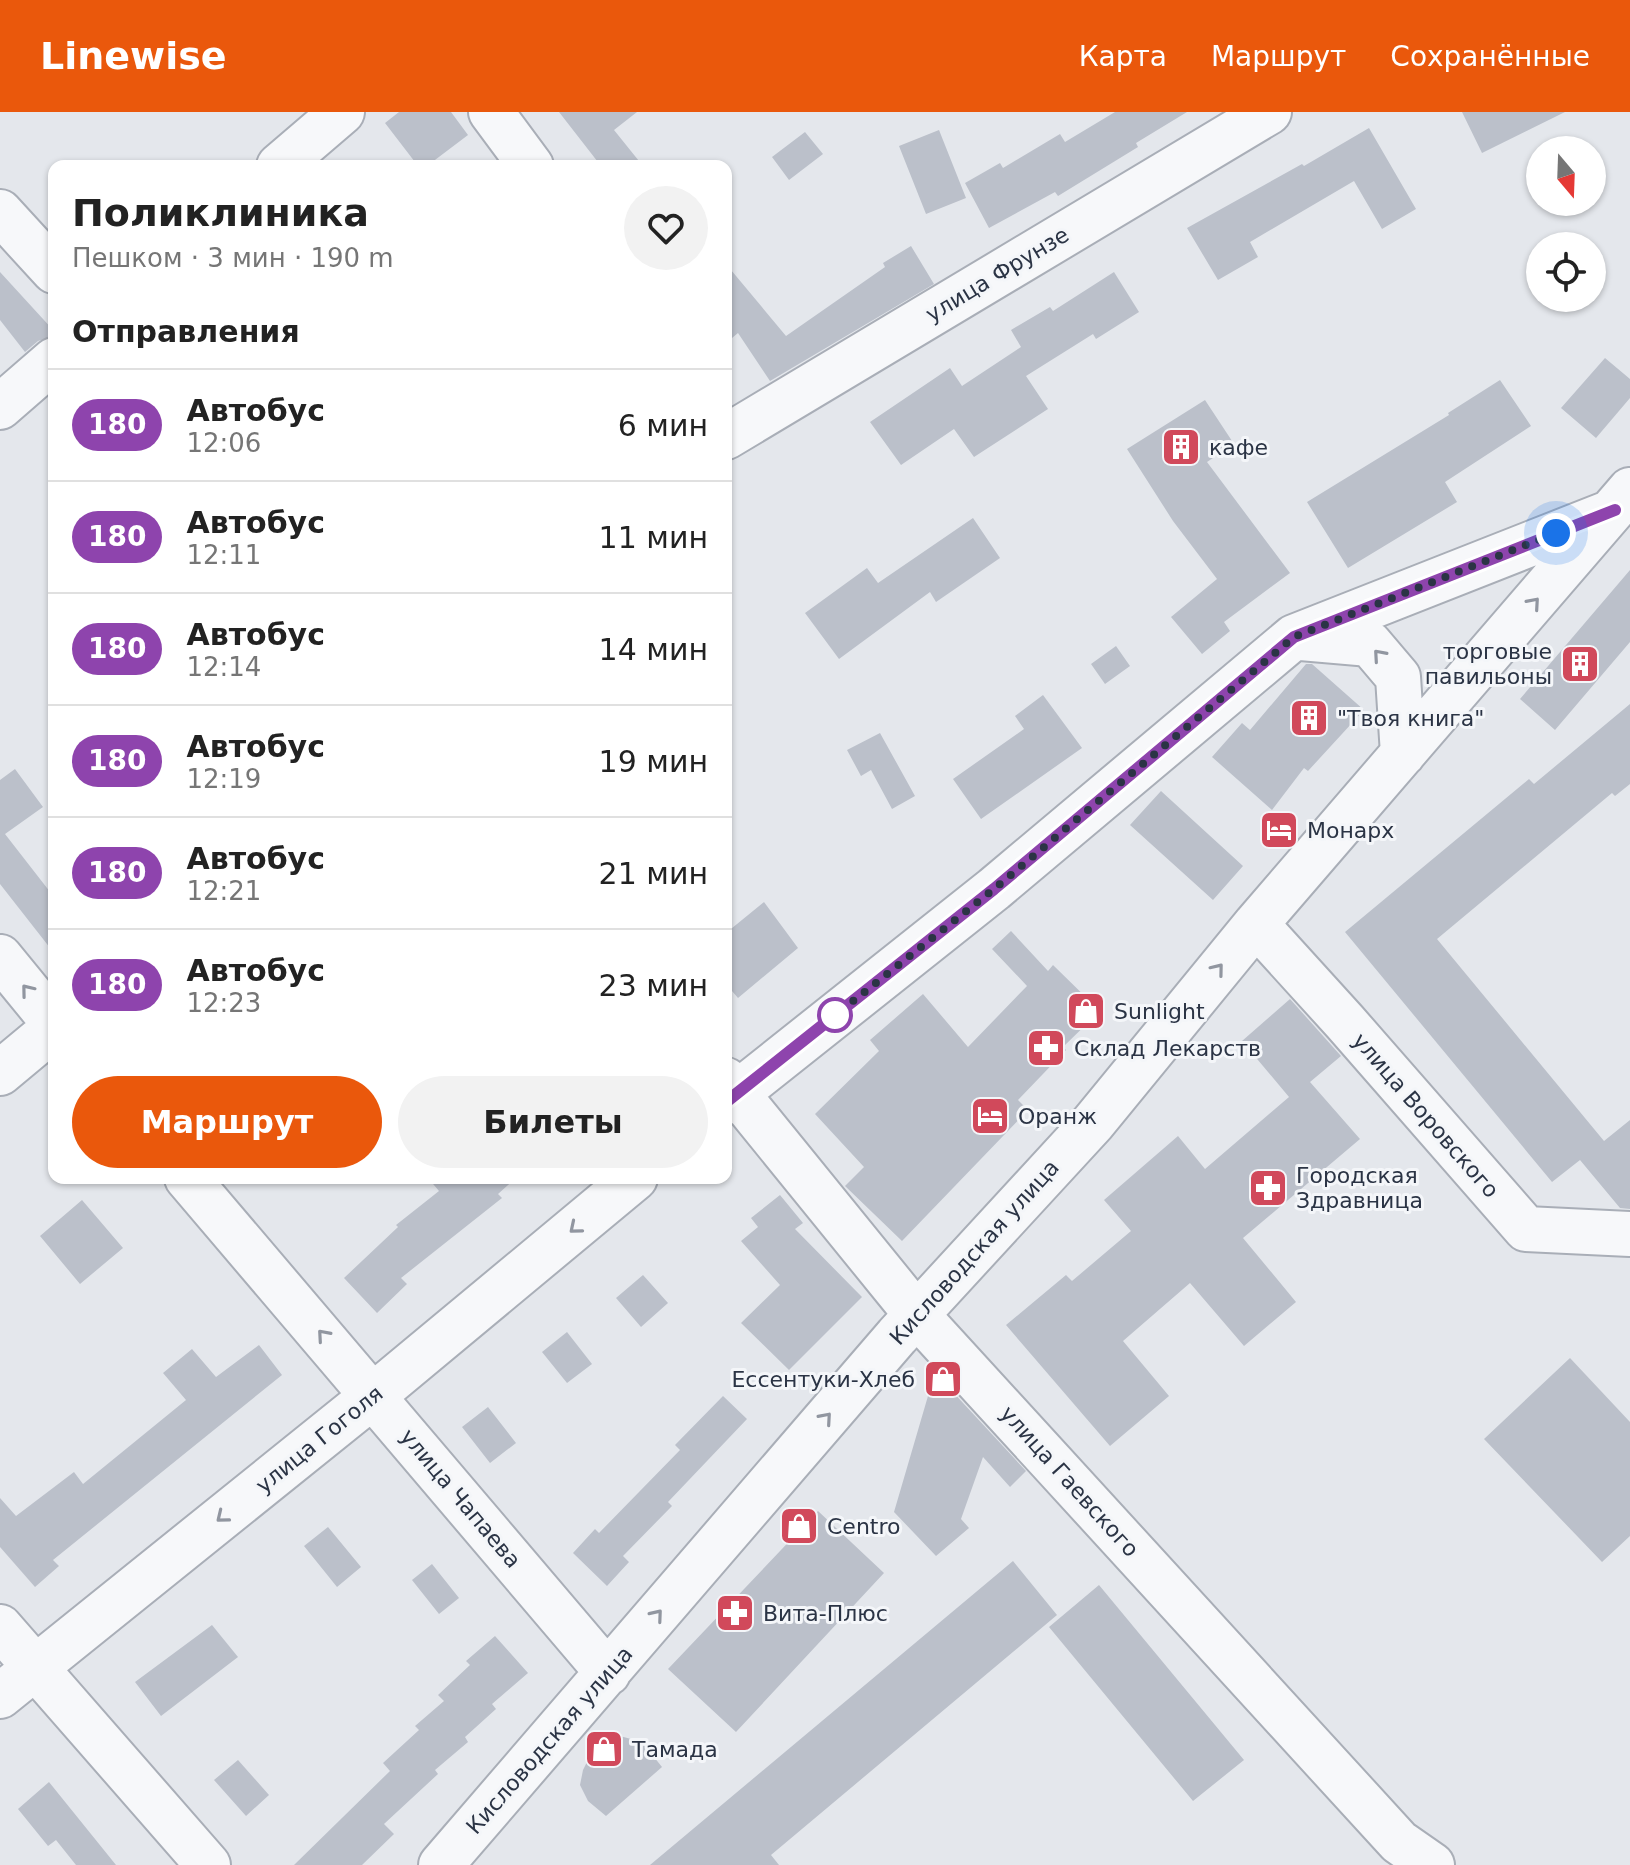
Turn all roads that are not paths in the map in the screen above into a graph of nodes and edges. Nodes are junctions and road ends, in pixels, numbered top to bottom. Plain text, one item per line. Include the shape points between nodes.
1 (342, 112) edge
2 (491, 112) edge
3 (1269, 112) edge
4 (286, 160) edge
5 (527, 160) edge
6 (0, 212) edge
7 (48, 264) edge
8 (48, 365) edge
9 (0, 407) edge
10 (732, 432) edge
11 (1622, 500) edge
12 (1294, 637) junction
13 (1403, 754) junction
14 (1256, 924) junction
15 (0, 957) edge
16 (48, 1018) edge
17 (48, 1031) edge
18 (0, 1073) edge
19 (732, 1090) edge
20 (732, 1094) edge
21 (192, 1184) edge
22 (628, 1184) edge
23 (1630, 1234) edge
24 (916, 1314) junction
25 (374, 1395) junction
26 (0, 1627) edge
27 (35, 1668) junction
28 (608, 1673) junction
29 (0, 1696) edge
30 (208, 1865) edge
31 (441, 1865) edge
32 (1432, 1865) edge

1 - 4 street
2 - 5 street
3 - 10 street, улица Фрунзе
6 - 7 street
8 - 9 street
11 - 12 street
13 -> 11 street, Кисловодская улица
13 -> 12 street via 1398,677 1370,644
12 - 19 street via 994,889
13 - 14 street, Кисловодская улица
14 - 23 street, улица Воровского via 1526,1229
24 -> 14 street, Кисловодская улица via 1093,1123
16 -> 15 street
17 - 18 street
20 - 24 street, улица Гаевского
25 -> 21 street, улица Чапаева
22 -> 25 street, улица Гоголя
28 -> 24 street, Кисловодская улица
24 - 32 street, улица Гаевского via 1399,1842
25 -> 27 street, улица Гоголя
25 - 28 street, улица Чапаева
26 - 27 street
27 - 29 street, улица Гоголя
27 - 30 street
28 - 31 street, Кисловодская улица

